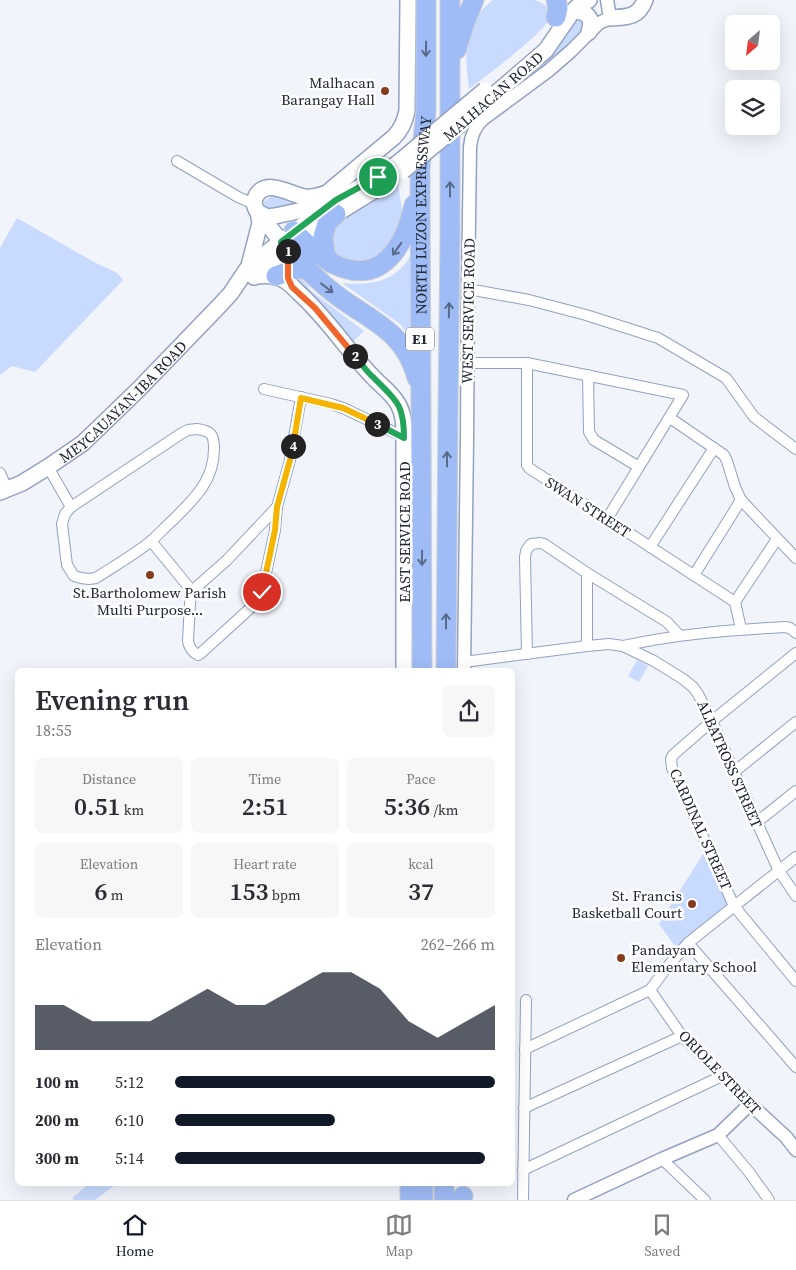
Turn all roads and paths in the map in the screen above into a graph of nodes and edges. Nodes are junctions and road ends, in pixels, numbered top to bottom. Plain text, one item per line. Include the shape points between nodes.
1 (408, 0) edge
2 (426, 0) edge
3 (450, 0) edge
4 (474, 0) edge
5 (589, 0) edge
6 (607, 0) edge
7 (645, 0) edge
8 (564, 7) edge
9 (610, 18) junction
10 (589, 32) junction
11 (449, 73) junction
12 (177, 161) dead end
13 (407, 167) junction
14 (336, 207) junction
15 (256, 208) junction
16 (291, 240) junction
17 (331, 263) junction
18 (252, 271) junction
19 (290, 276) junction
20 (468, 289) junction
21 (467, 363) junction
22 (527, 363) junction
23 (588, 375) junction
24 (264, 389) dead end
25 (421, 394) junction
26 (301, 398) junction
27 (670, 418) junction
28 (404, 438) junction
29 (714, 448) junction
30 (796, 449) edge
31 (48, 467) junction
32 (639, 467) junction
33 (0, 473) edge
34 (4, 490) edge
35 (741, 500) junction
36 (70, 507) junction
37 (277, 507) junction
38 (607, 519) junction
39 (777, 539) junction
40 (150, 541) junction
41 (650, 547) junction
42 (796, 558) edge
43 (587, 573) junction
44 (694, 575) junction
45 (192, 591) junction
46 (735, 602) junction
47 (740, 629) junction
48 (796, 633) edge
49 (679, 635) junction
50 (586, 646) junction
51 (623, 646) junction
52 (796, 653) edge
53 (527, 654) junction
54 (464, 666) edge
55 (404, 668) edge
56 (422, 668) edge
57 (446, 668) edge
58 (712, 721) junction
59 (796, 722) edge
60 (734, 772) junction
61 (796, 791) edge
62 (757, 822) junction
63 (796, 857) edge
64 (779, 871) junction
65 (796, 896) edge
66 (734, 906) junction
67 (688, 944) junction
68 (796, 981) edge
69 (650, 990) junction
70 (526, 1000) dead end
71 (682, 1036) junction
72 (525, 1049) junction
73 (796, 1067) edge
74 (722, 1076) junction
75 (750, 1104) junction
76 (524, 1108) junction
77 (718, 1136) junction
78 (796, 1150) edge
79 (662, 1159) junction
80 (523, 1170) junction
81 (401, 1186) edge
82 (410, 1186) edge
83 (423, 1186) edge
84 (444, 1186) edge
85 (401, 1200) edge
86 (410, 1200) edge
87 (423, 1200) edge
88 (444, 1200) edge
89 (523, 1200) edge
90 (574, 1200) edge
91 (705, 1200) edge
92 (769, 1200) edge

1 - 15 main road via 408,110 400,130 327,194 304,197 268,188 259,192
2 -> 13 highway, NORTH LUZON EXPRESSWAY / E1 via 426,111
3 - 11 highway, NORTH LUZON EXPRESSWAY / E1
4 - 11 highway
5 - 8 main road, MALHACAN ROAD
6 - 9 street
7 - 9 main road via 634,15
8 - 10 main road via 589,17 592,23
8 - 13 main road, MALHACAN ROAD, bridge via 542,40
9 - 10 street, WEST SERVICE ROAD
10 - 20 street, WEST SERVICE ROAD via 548,71 477,124 470,147
57 -> 11 highway, NORTH LUZON EXPRESSWAY / E1
12 - 15 street
13 - 14 main road, MALHACAN ROAD via 378,177
13 -> 17 highway via 412,215 394,254 366,270 356,271
13 - 25 highway, NORTH LUZON EXPRESSWAY / E1
14 - 15 main road via 267,217
14 - 16 main road, MALHACAN ROAD
14 - 17 highway via 323,237 325,254
15 - 16 main road
15 - 18 main road via 260,223
16 - 17 highway via 314,250
16 - 18 main road, MEYCAUAYAN-IBA ROAD
16 - 19 highway
18 - 19 main road
18 - 31 main road, MEYCAUAYAN-IBA ROAD via 151,378 83,444
19 -> 25 highway via 341,298 383,326 409,358
19 - 28 main road, EAST SERVICE ROAD via 399,404
20 - 21 street, WEST SERVICE ROAD
20 - 30 street via 529,300 658,338 726,378 754,417
21 - 22 street
21 - 54 street, WEST SERVICE ROAD
22 - 23 street
22 - 38 street, SWAN STREET via 527,465
23 - 27 street via 683,395
23 - 32 street via 589,432 594,440
24 - 26 street
25 -> 56 highway, NORTH LUZON EXPRESSWAY / E1
26 - 28 street via 343,408
26 - 37 street via 290,460
27 - 29 street
27 - 32 street
28 - 55 main road, EAST SERVICE ROAD
29 - 35 street via 724,455
29 - 41 street
31 - 34 main road, MEYCAUAYAN-IBA ROAD
31 - 36 street
32 - 38 street
33 - 34 street
35 - 39 street
35 - 44 street
36 - 40 street via 62,524 67,566 74,576 96,578
36 - 40 street via 182,433 206,430 214,441 214,461 201,491
37 - 45 street via 228,560
37 - 45 street via 262,592 244,615 198,655 189,647 188,641
38 - 41 street, SWAN STREET
39 - 42 street
39 - 46 street
40 - 45 street
41 - 44 street, SWAN STREET
43 - 49 street via 667,622
43 - 50 street
43 - 53 street via 544,544 531,544 525,557
44 - 46 street, SWAN STREET
46 - 47 street
47 - 48 street via 786,627
47 - 49 street
49 - 51 street
50 - 51 street, ALBATROSS STREET
50 - 53 street, ALBATROSS STREET
51 - 58 street, ALBATROSS STREET via 654,661 694,687
52 - 58 street, CARDINAL STREET
53 - 54 street, ALBATROSS STREET
58 - 60 street, ALBATROSS STREET
58 - 66 street, CARDINAL STREET via 673,754 671,764
59 - 60 street
60 - 62 street, ALBATROSS STREET
61 - 62 street
62 - 64 street, ALBATROSS STREET
63 - 64 street
64 - 65 street, ALBATROSS STREET
64 - 66 street
66 - 67 street
66 - 68 street, CARDINAL STREET
67 - 69 street
67 - 73 street
69 - 71 street, ORIOLE STREET
69 - 72 street
70 - 72 street
71 - 74 street, ORIOLE STREET
71 - 76 street
72 - 76 street
74 - 75 street, ORIOLE STREET
74 - 80 street
75 - 77 street
75 - 78 street, ORIOLE STREET
76 - 80 street
77 - 79 street
77 - 92 street
79 - 90 street
79 - 91 street
80 - 89 street
81 - 85 main road
82 - 86 highway
83 - 87 highway
84 - 88 highway

